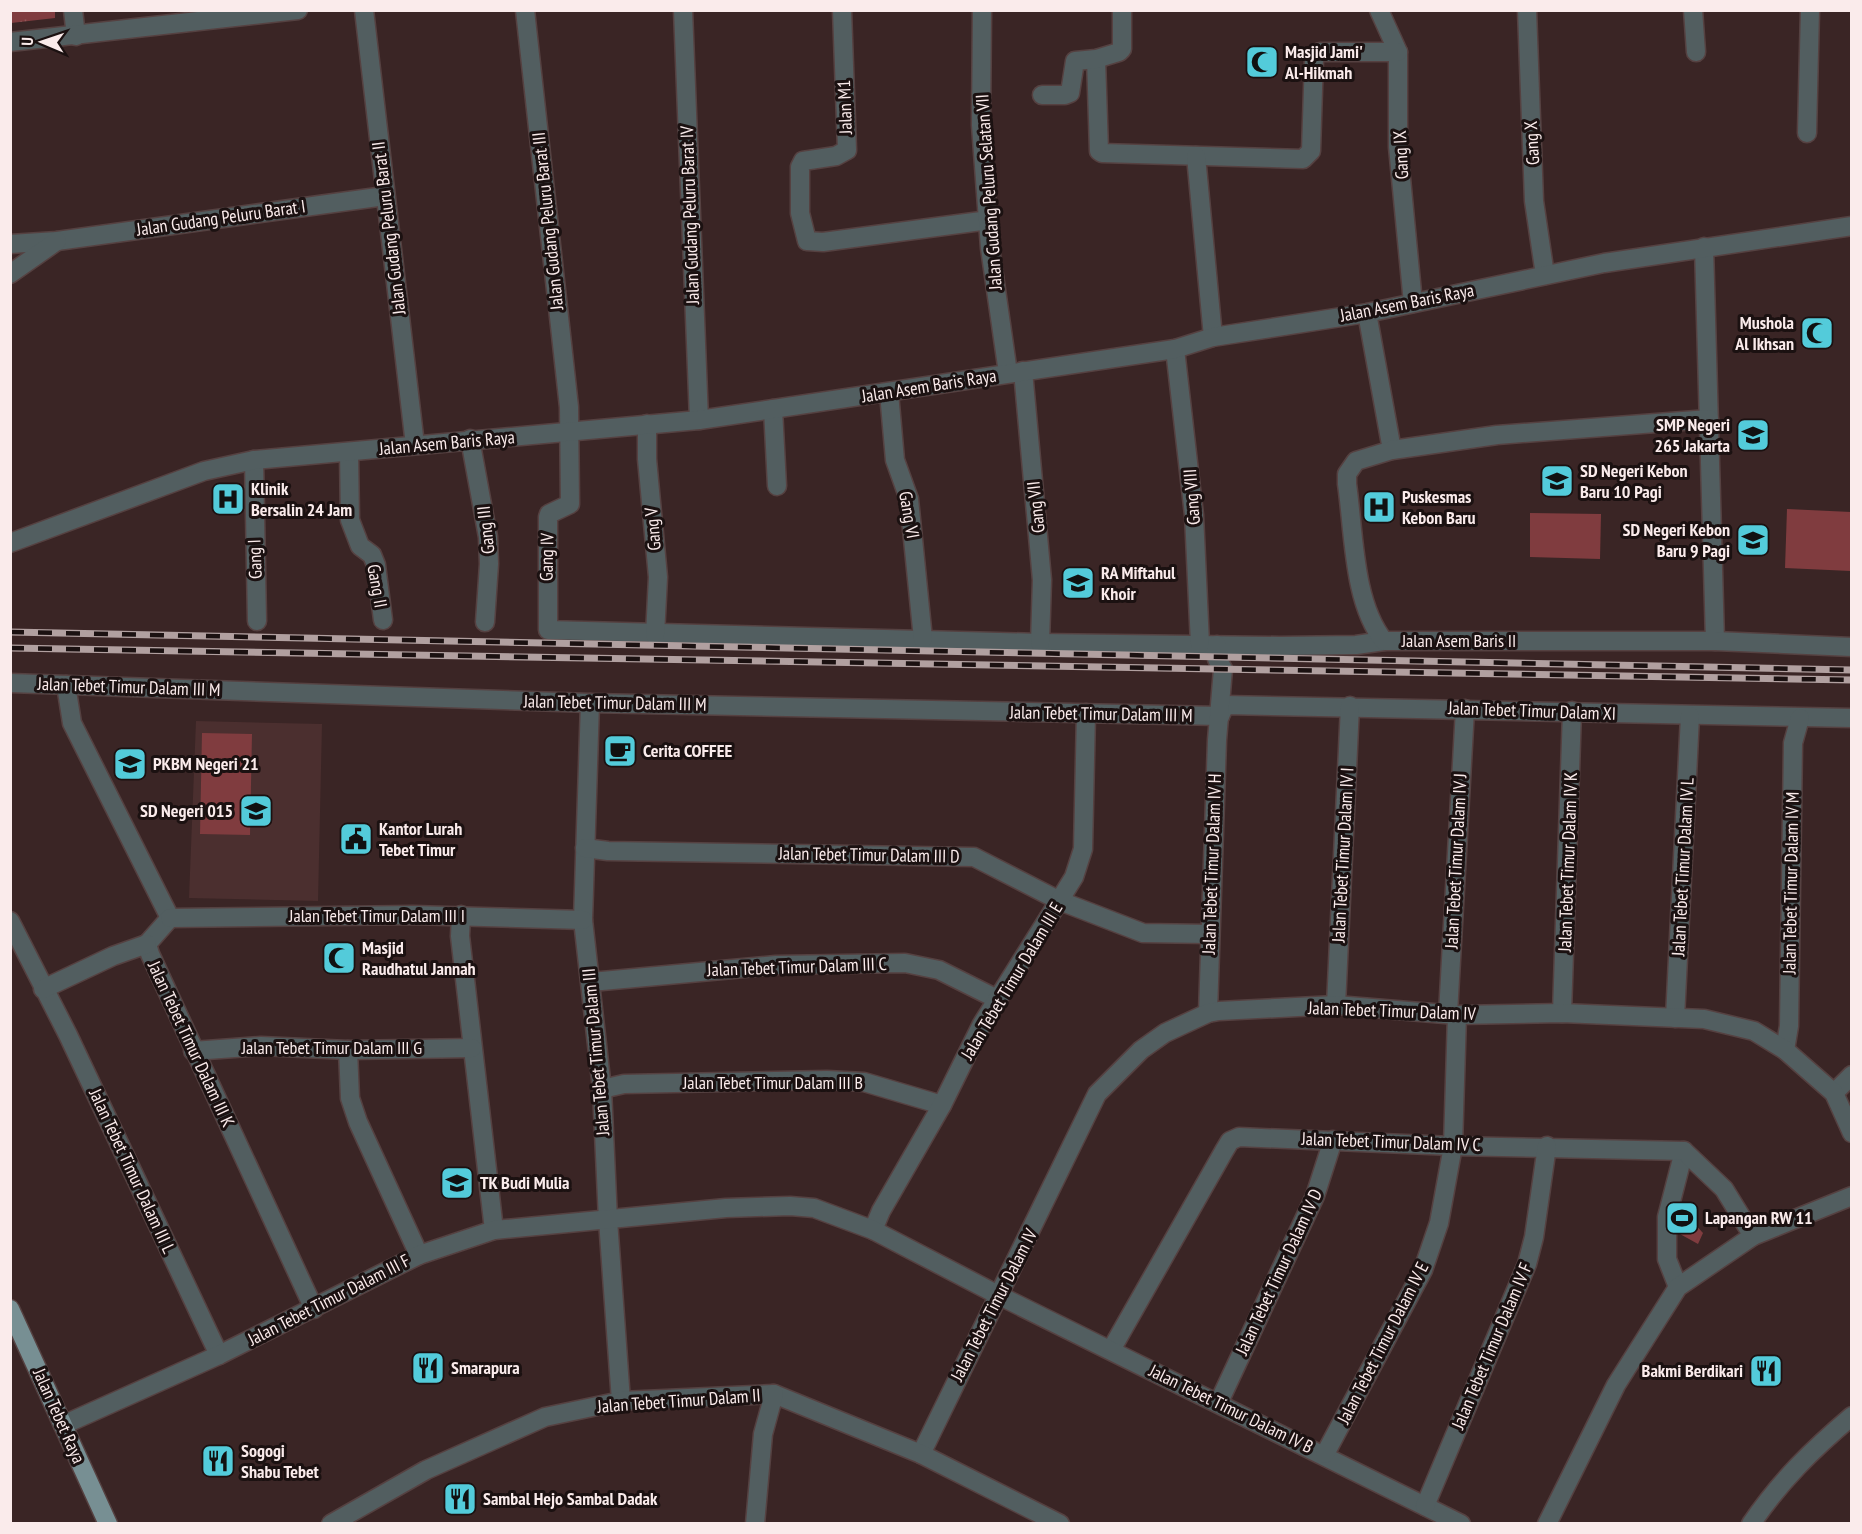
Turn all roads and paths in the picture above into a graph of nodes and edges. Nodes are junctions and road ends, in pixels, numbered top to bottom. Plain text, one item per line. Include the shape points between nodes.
1 (72, 10) edge
2 (298, 10) edge
3 (364, 10) edge
4 (525, 10) edge
5 (683, 10) edge
6 (842, 10) edge
7 (981, 10) edge
8 (1122, 10) edge
9 (1379, 10) edge
10 (1527, 10) edge
11 (1693, 10) edge
12 (1810, 10) edge
13 (257, 12) edge
14 (76, 36) junction
15 (10, 42) edge
16 (1398, 52) junction
17 (1696, 52) dead end
18 (1096, 59) junction
19 (1042, 95) dead end
20 (1807, 133) dead end
21 (1196, 156) junction
22 (385, 196) junction
23 (989, 220) junction
24 (1851, 226) edge
25 (57, 241) junction
26 (10, 244) edge
27 (1704, 247) junction
28 (10, 274) edge
29 (1545, 275) junction
30 (1413, 303) junction
31 (1367, 313) junction
32 (1213, 337) junction
33 (1175, 350) junction
34 (1016, 372) junction
35 (890, 393) junction
36 (773, 409) junction
37 (1709, 419) junction
38 (699, 420) junction
39 (647, 424) junction
40 (571, 431) junction
41 (470, 440) junction
42 (415, 445) junction
43 (1392, 450) junction
44 (349, 452) junction
45 (254, 460) junction
46 (777, 486) dead end
47 (10, 543) edge
48 (383, 620) dead end
49 (257, 621) dead end
50 (485, 622) dead end
51 (655, 635) junction
52 (923, 639) junction
53 (1384, 641) junction
54 (1715, 641) junction
55 (1040, 643) junction
56 (1209, 645) junction
57 (1851, 647) edge
58 (10, 682) edge
59 (66, 685) junction
60 (590, 703) junction
61 (1350, 706) junction
62 (1465, 709) junction
63 (1572, 711) junction
64 (1086, 713) junction
65 (1220, 716) junction
66 (1690, 716) junction
67 (1800, 718) junction
68 (1851, 718) edge
69 (585, 848) junction
70 (1060, 901) junction
71 (462, 915) junction
72 (170, 918) junction
73 (583, 920) junction
74 (10, 921) edge
75 (1209, 934) junction
76 (147, 944) junction
77 (591, 982) junction
78 (43, 989) junction
79 (997, 999) junction
80 (1336, 1005) junction
81 (1208, 1013) junction
82 (1562, 1013) junction
83 (1452, 1015) junction
84 (1675, 1018) junction
85 (472, 1048) junction
86 (348, 1050) junction
87 (1785, 1050) junction
88 (193, 1051) junction
89 (1851, 1075) edge
90 (602, 1089) junction
91 (1834, 1093) junction
92 (942, 1105) junction
93 (1851, 1133) edge
94 (1333, 1140) junction
95 (1453, 1146) junction
96 (1546, 1146) junction
97 (1684, 1151) junction
98 (1851, 1196) edge
99 (608, 1220) junction
100 (494, 1230) junction
101 (873, 1230) junction
102 (1753, 1236) junction
103 (419, 1255) junction
104 (1678, 1287) junction
105 (1000, 1296) junction
106 (314, 1309) junction
107 (13, 1321) edge
108 (1111, 1350) junction
109 (219, 1355) junction
110 (774, 1394) junction
111 (621, 1401) junction
112 (1219, 1402) junction
113 (1851, 1416) edge
114 (63, 1425) junction
115 (921, 1454) junction
116 (1325, 1454) junction
117 (1425, 1506) junction
118 (108, 1524) edge
119 (331, 1524) edge
120 (755, 1524) edge
121 (1060, 1524) edge
122 (1461, 1524) edge
123 (1547, 1524) edge
124 (1751, 1524) edge

1 - 14 street
2 - 13 street
3 - 22 street, Jalan Gudang Peluru Barat II
4 - 40 street, Jalan Gudang Peluru Barat III
5 - 38 street, Jalan Gudang Peluru Barat IV
6 - 23 street, Jalan M1 via 847,150 836,156 803,161 800,167 805,237 814,243
7 - 23 street, Jalan Gudang Peluru Selatan VII via 981,125
8 - 18 street via 1122,49
9 - 16 street, Gang IX
10 - 29 street, Gang X via 1534,201
11 - 17 street
12 - 20 street
13 - 14 street
14 - 15 street
16 - 21 street via 1316,55 1311,151 1307,157
16 - 30 street, Gang IX via 1398,147
18 - 19 street via 1076,61 1070,93
18 - 21 street via 1099,151
21 - 32 street
22 - 25 street, Jalan Gudang Peluru Barat I
22 - 42 street, Jalan Gudang Peluru Barat II
23 - 34 street, Jalan Gudang Peluru Selatan VII via 990,248
24 - 27 street, Jalan Asem Baris Raya
25 - 26 street, Jalan Gudang Peluru Barat I
25 - 28 street, Jalan Gudang Peluru Barat I
27 - 29 street, Jalan Asem Baris Raya
27 - 37 street
29 - 30 street, Jalan Asem Baris Raya
30 - 31 street, Jalan Asem Baris Raya
31 - 32 street, Jalan Asem Baris Raya
31 - 43 street
32 - 33 street, Jalan Asem Baris Raya
33 - 34 street, Jalan Asem Baris Raya
33 - 56 street, Gang VIII
34 - 35 street, Jalan Asem Baris Raya
34 - 55 street, Gang VII via 1042,580
35 - 36 street, Jalan Asem Baris Raya
35 - 52 street, Gang VI via 895,460 909,499
36 - 38 street, Jalan Asem Baris Raya
36 - 46 street
37 - 43 street, Jalan Asem Baris II via 1497,435
37 - 54 street
38 - 39 street, Jalan Asem Baris Raya
39 - 40 street, Jalan Asem Baris Raya
39 - 51 street, Gang V via 658,577
40 - 41 street, Jalan Asem Baris Raya
40 - 51 street, Gang IV via 570,504 548,517 546,625 551,632
41 - 42 street, Jalan Asem Baris Raya
41 - 50 street, Gang III via 488,537
42 - 44 street, Jalan Asem Baris Raya
43 - 53 street, Jalan Asem Baris II via 1356,461 1347,474 1362,592 1370,621
44 - 45 street, Jalan Asem Baris Raya
44 - 48 street, Gang II via 350,520 360,546 372,555 376,565
45 - 47 street, Jalan Asem Baris Raya via 204,471
45 - 49 street, Gang I
51 - 52 street
52 - 55 street
53 - 54 street, Jalan Asem Baris II
53 - 56 street via 1346,645
54 - 57 street, Jalan Asem Baris II
55 - 56 street
56 - 65 street, Gang VIII via 1223,669
58 - 59 street, Jalan Tebet Timur Dalam III M
59 - 60 street, Jalan Tebet Timur Dalam III M
59 - 72 street via 72,723
60 - 64 street, Jalan Tebet Timur Dalam III M
60 - 69 street, Jalan Tebet Timur Dalam III
61 - 62 street, Jalan Tebet Timur Dalam XI
61 - 65 street, Jalan Tebet Timur Dalam XI via 1225,705
61 - 80 street, Jalan Tebet Timur Dalam IV I
62 - 63 street, Jalan Tebet Timur Dalam XI
62 - 83 street, Jalan Tebet Timur Dalam IV J
63 - 66 street, Jalan Tebet Timur Dalam XI
63 - 82 street, Jalan Tebet Timur Dalam IV K
64 - 65 street, Jalan Tebet Timur Dalam III M
64 - 70 street, Jalan Tebet Timur Dalam III E via 1083,849 1074,877
65 - 75 street, Jalan Tebet Timur Dalam IV H
66 - 67 street, Jalan Tebet Timur Dalam XI
66 - 84 street, Jalan Tebet Timur Dalam IV L
67 - 68 street, Jalan Tebet Timur Dalam XI
67 - 87 street, Jalan Tebet Timur Dalam IV M via 1793,743 1789,1026
69 - 70 street, Jalan Tebet Timur Dalam III D via 974,857
69 - 73 street, Jalan Tebet Timur Dalam III
70 - 75 street, Jalan Tebet Timur Dalam III D via 1143,933
70 - 79 street, Jalan Tebet Timur Dalam III E
71 - 72 street, Jalan Tebet Timur Dalam III I
71 - 73 street, Jalan Tebet Timur Dalam III I
71 - 85 street via 460,936
72 - 76 street, Jalan Tebet Timur Dalam III K
73 - 77 street, Jalan Tebet Timur Dalam III
74 - 78 street, Jalan Tebet Timur Dalam III L
75 - 81 street, Jalan Tebet Timur Dalam IV H
76 - 78 street
76 - 88 street, Jalan Tebet Timur Dalam III K
77 - 79 street, Jalan Tebet Timur Dalam III C via 776,965 905,963 939,970
77 - 90 street, Jalan Tebet Timur Dalam III
78 - 109 street, Jalan Tebet Timur Dalam III L via 73,1044
79 - 92 street, Jalan Tebet Timur Dalam III E
80 - 81 street, Jalan Tebet Timur Dalam IV
80 - 83 street, Jalan Tebet Timur Dalam IV
81 - 105 street, Jalan Tebet Timur Dalam IV via 1165,1033 1141,1050 1097,1094
82 - 83 street, Jalan Tebet Timur Dalam IV
82 - 84 street, Jalan Tebet Timur Dalam IV
83 - 95 street, Jalan Tebet Timur Dalam IV E
84 - 87 street, Jalan Tebet Timur Dalam IV via 1731,1024 1754,1031
85 - 86 street, Jalan Tebet Timur Dalam III G
85 - 100 street
86 - 88 street, Jalan Tebet Timur Dalam III G via 261,1046
86 - 103 street via 350,1098 358,1122
87 - 91 street, Jalan Tebet Timur Dalam IV
88 - 106 street, Jalan Tebet Timur Dalam III K
89 - 91 street
90 - 92 street, Jalan Tebet Timur Dalam III B via 624,1084 827,1080 898,1089
90 - 99 street, Jalan Tebet Timur Dalam III
91 - 93 street, Jalan Tebet Timur Dalam IV
92 - 101 street, Jalan Tebet Timur Dalam III E
94 - 95 street, Jalan Tebet Timur Dalam IV C
94 - 108 street, Jalan Tebet Timur Dalam IV C via 1252,1136 1230,1141
94 - 112 street, Jalan Tebet Timur Dalam IV D via 1315,1196
95 - 96 street, Jalan Tebet Timur Dalam IV C
95 - 116 street, Jalan Tebet Timur Dalam IV E via 1439,1223 1423,1270
96 - 97 street, Jalan Tebet Timur Dalam IV C
96 - 117 street, Jalan Tebet Timur Dalam IV F via 1527,1264
97 - 102 street via 1724,1190
97 - 104 street via 1667,1217 1667,1259
98 - 102 street
99 - 100 street, Jalan Tebet Timur Dalam III F
99 - 101 street, Jalan Tebet Timur Dalam III F via 790,1206 814,1208
99 - 111 street, Jalan Tebet Timur Dalam III
100 - 103 street, Jalan Tebet Timur Dalam III F
101 - 105 street, Jalan Tebet Timur Dalam IV B
102 - 104 street
103 - 106 street, Jalan Tebet Timur Dalam III F
104 - 123 street via 1616,1385
105 - 108 street, Jalan Tebet Timur Dalam IV B
105 - 115 street, Jalan Tebet Timur Dalam IV
106 - 109 street, Jalan Tebet Timur Dalam III F
107 - 114 main road, Jalan Tebet Raya
108 - 112 street, Jalan Tebet Timur Dalam IV B
109 - 114 street, Jalan Tebet Timur Dalam III F
110 - 111 street, Jalan Tebet Timur Dalam II
110 - 115 street, Jalan Tebet Timur Dalam II
110 - 120 street via 763,1434
111 - 119 street, Jalan Tebet Timur Dalam II via 545,1417 426,1470
112 - 116 street, Jalan Tebet Timur Dalam IV B
113 - 124 street via 1801,1460
114 - 118 main road, Jalan Tebet Raya
115 - 121 street, Jalan Tebet Timur Dalam II
116 - 117 street, Jalan Tebet Timur Dalam IV B
117 - 122 street, Jalan Tebet Timur Dalam IV B

